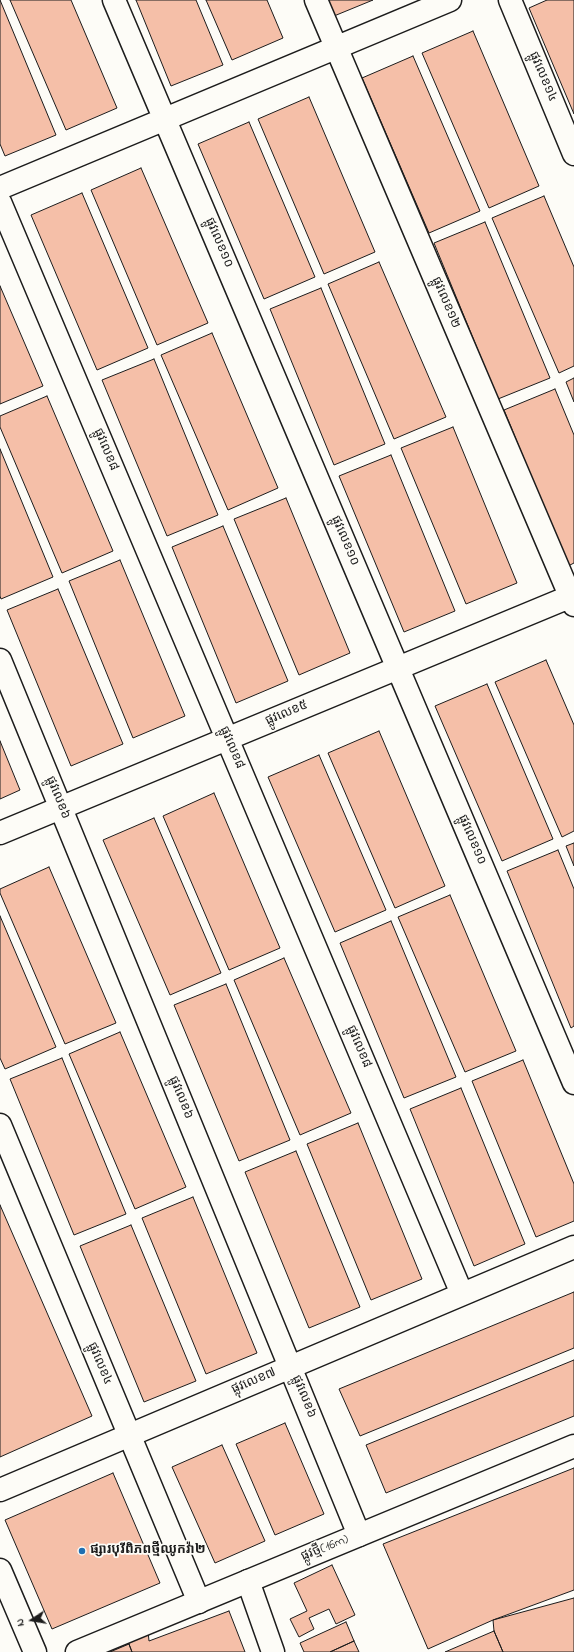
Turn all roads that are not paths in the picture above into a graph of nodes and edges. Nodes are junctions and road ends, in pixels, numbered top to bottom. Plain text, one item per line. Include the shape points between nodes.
1 (114, 0) edge
2 (316, 0) edge
3 (450, 0) edge
4 (510, 0) edge
5 (336, 48) junction
6 (165, 119) junction
7 (574, 154) edge
8 (0, 188) edge
9 (0, 202) edge
10 (573, 599) edge
11 (0, 660) edge
12 (398, 668) junction
13 (227, 739) junction
14 (61, 808) junction
15 (0, 833) edge
16 (574, 1084) edge
17 (0, 1125) edge
18 (574, 1247) edge
19 (462, 1294) junction
20 (290, 1367) junction
21 (129, 1435) junction
22 (574, 1446) edge
23 (0, 1490) edge
24 (359, 1535) junction
25 (0, 1570) edge
26 (248, 1581) junction
27 (199, 1602) junction
28 (35, 1652) edge
29 (77, 1652) edge
30 (273, 1652) edge

1 - 6 street, ផ្លូវលេខ១០
2 - 5 street, ផ្លូវលេខ១២
3 - 5 street
4 - 7 street, ផ្លូវលេខ១៤
5 - 6 street
5 - 10 street, ផ្លូវលេខ១២
6 - 8 street
6 - 12 street, ផ្លូវលេខ១០
9 - 13 street, ផ្លូវលេខ៨
10 - 12 street, ផ្លូវលេខ៥
11 - 14 street, ផ្លូវលេខ៦
12 - 13 street, ផ្លូវលេខ៥
12 - 16 street, ផ្លូវលេខ១០
13 - 14 street, ផ្លូវលេខ៥
13 - 19 street, ផ្លូវលេខ៨
14 - 15 street, ផ្លូវលេខ៥
14 - 20 street, ផ្លូវលេខ៦
17 - 21 street, ផ្លូវលេខ៤
18 - 19 street, ផ្លុវលេខ៧
19 - 20 street, ផ្លុវលេខ៧
20 - 21 street, ផ្លុវលេខ៧
20 - 24 street, ផ្លូវលេខ៦
21 - 23 street, ផ្លុវលេខ៧
21 - 27 street, ផ្លូវលេខ៤
22 - 24 street, ផ្លូវថ្មី(16m)
24 - 26 street, ផ្លូវថ្មី(16m)
25 - 28 street
26 - 27 street, ផ្លូវថ្មី(16m)
26 - 30 street
27 - 29 street, ផ្លូវថ្មី(16m)

